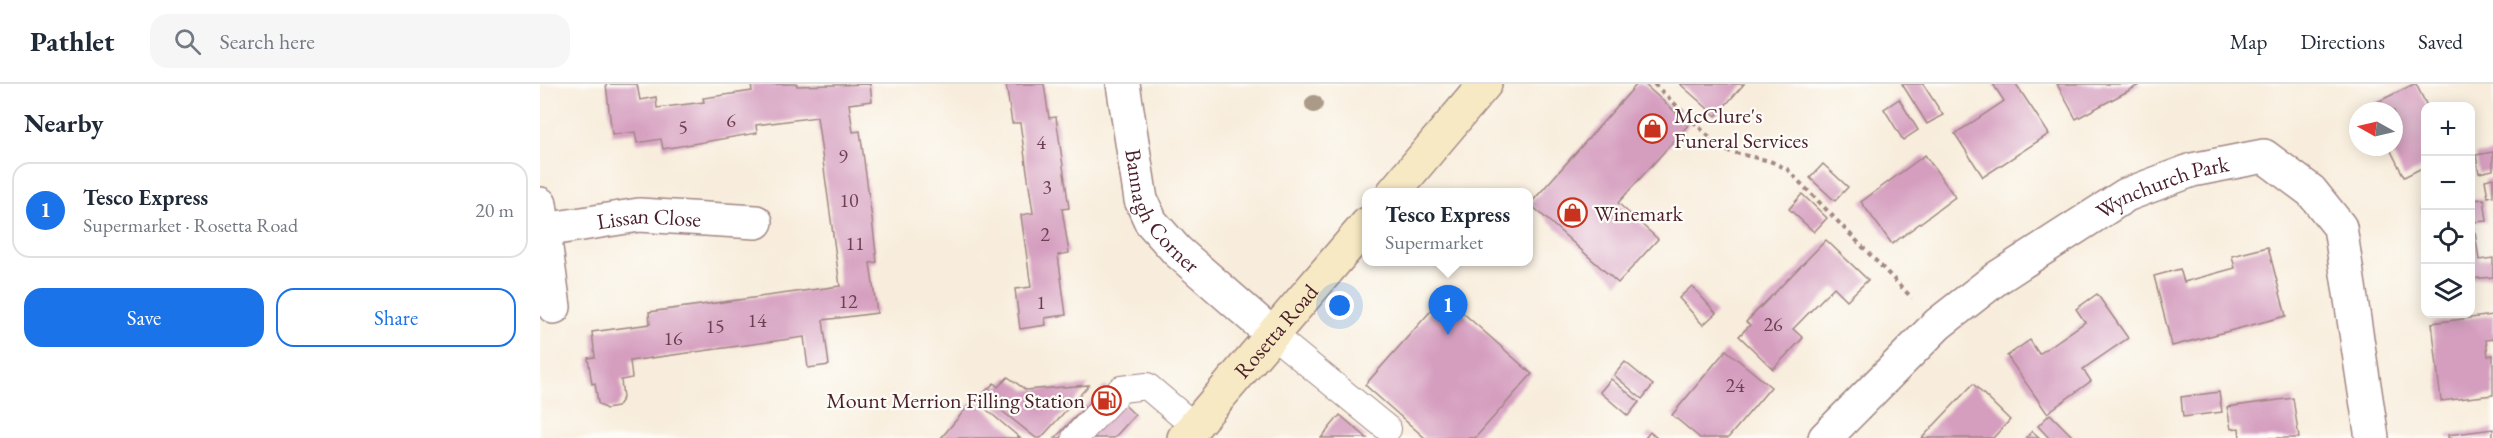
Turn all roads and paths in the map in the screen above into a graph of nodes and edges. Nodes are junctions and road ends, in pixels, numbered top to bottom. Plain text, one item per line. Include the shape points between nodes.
1 (1123, 84) edge
2 (1485, 84) edge
3 (1654, 84) edge
4 (1397, 188) edge
5 (542, 217) edge
6 (756, 222) dead end
7 (1362, 230) edge
8 (554, 307) dead end
9 (1938, 324) junction
10 (1273, 335) junction
11 (1388, 429) dead end
12 (1189, 432) edge
13 (1075, 438) edge
14 (1825, 438) edge
15 (2372, 438) edge

1 - 10 street, Bannagh Corner via 1141,200 1151,222 1177,251
2 - 4 street
3 - 9 path via 1723,150 1787,169
5 - 6 street, Lissan Close via 639,215
5 - 8 street, Lissan Close
7 - 10 street, Rosetta Road
9 - 14 street, Wynchurch Park
9 - 15 street, Wynchurch Park via 1997,278 2126,195 2192,170 2264,156 2311,191 2340,227
10 - 11 lane
10 - 12 street, Rosetta Road
12 - 13 lane via 1147,386 1121,389

